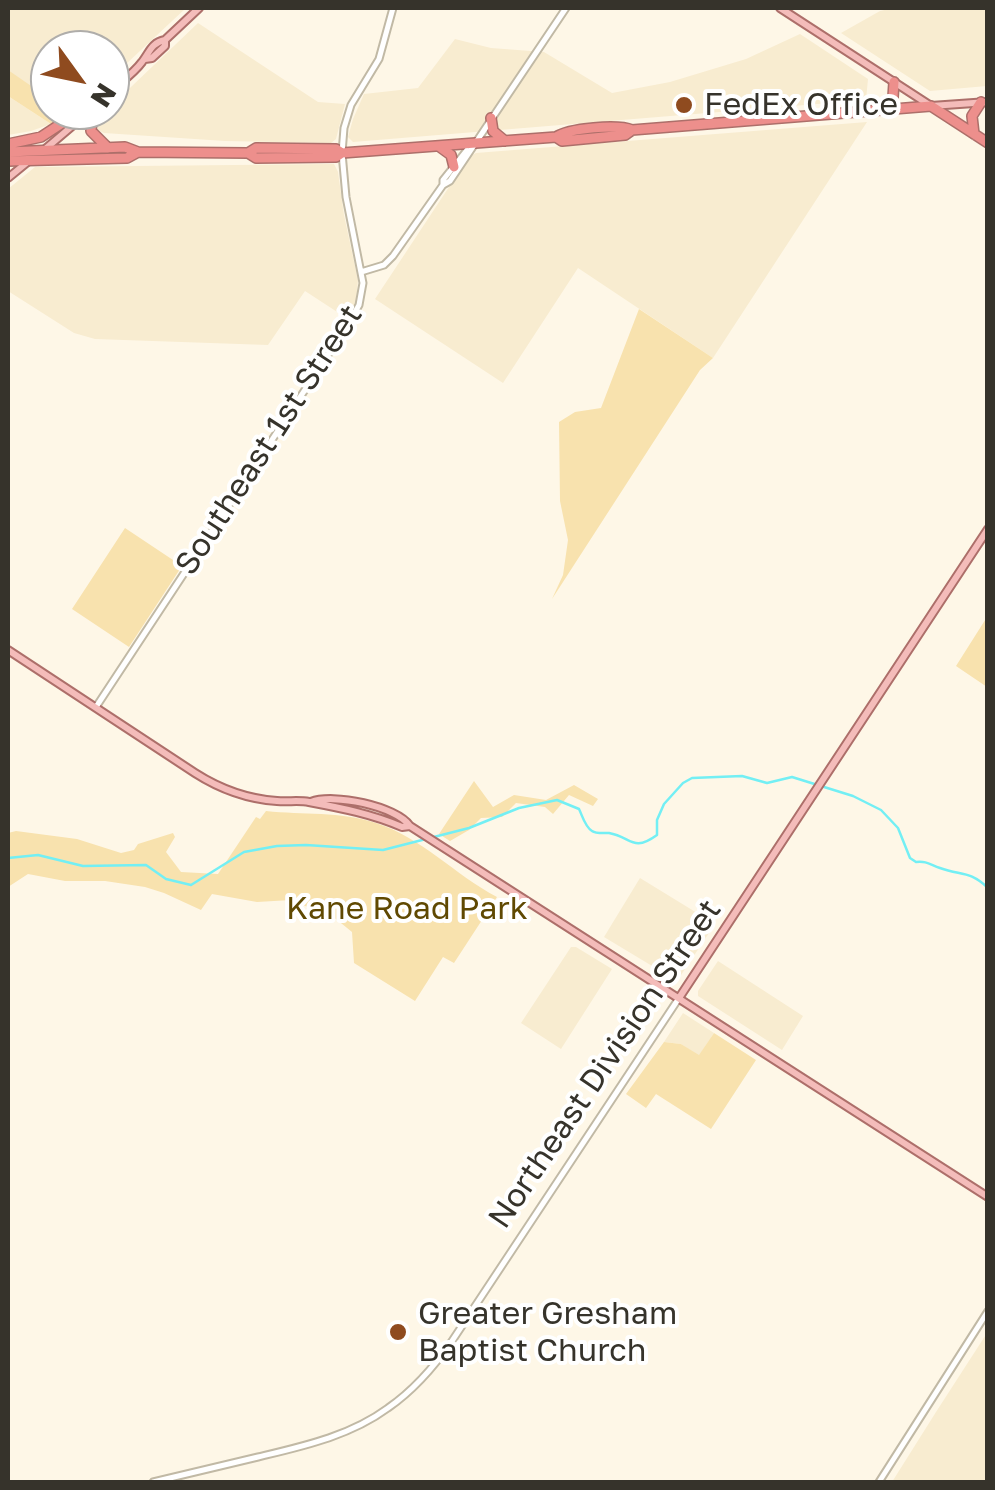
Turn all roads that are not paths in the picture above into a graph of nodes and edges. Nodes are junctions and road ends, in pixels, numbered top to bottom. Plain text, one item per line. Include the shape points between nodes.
1 (200, 8) edge
2 (393, 8) edge
3 (566, 8) edge
4 (780, 8) edge
5 (130, 73) edge
6 (894, 82) junction
7 (984, 102) edge
8 (931, 106) junction
9 (887, 110) junction
10 (491, 118) junction
11 (609, 128) junction
12 (52, 130) edge
13 (68, 130) edge
14 (91, 130) edge
15 (632, 130) junction
16 (974, 134) junction
17 (556, 137) junction
18 (574, 140) junction
19 (505, 141) junction
20 (988, 142) edge
21 (473, 144) junction
22 (440, 147) junction
23 (8, 148) edge
24 (108, 148) junction
25 (42, 151) junction
26 (138, 152) junction
27 (342, 153) junction
28 (8, 161) edge
29 (30, 161) junction
30 (454, 167) junction
31 (8, 178) edge
32 (443, 186) junction
33 (361, 272) junction
34 (988, 529) edge
35 (8, 650) edge
36 (96, 708) junction
37 (679, 998) junction
38 (988, 1197) edge
39 (988, 1312) edge
40 (153, 1482) edge
41 (879, 1482) edge

1 - 5 main road
2 - 27 street via 379,59 348,113
3 - 10 street, Southeast 1st Street
4 - 6 main road
6 - 8 main road
6 - 9 highway
7 - 8 main road
7 - 16 highway via 972,116
8 - 9 highway
8 - 16 highway
9 - 15 highway
10 - 19 highway via 493,131
10 - 21 street, Southeast 1st Street
11 - 15 highway
11 - 17 highway
11 - 18 highway
12 - 23 highway
13 - 25 main road
14 - 24 highway
15 - 18 highway
16 - 20 highway
17 - 18 highway
17 - 19 highway
19 - 21 highway
21 - 22 highway
21 - 30 street, Southeast 1st Street
21 - 32 street, Southeast 1st Street
22 - 27 highway
22 - 30 highway
23 - 25 highway
24 - 25 highway
24 - 26 highway
25 - 29 main road
26 - 27 highway
26 - 29 highway
27 - 33 street
28 - 29 highway
29 - 31 main road
30 - 32 street, Southeast 1st Street
32 - 33 street, Southeast 1st Street via 390,260
33 - 36 street, Southeast 1st Street via 354,316
34 - 37 main road, Northeast Division Street
35 - 36 main road
36 - 37 main road via 222,788 262,800 365,804 405,819
37 - 38 main road
37 - 40 street, Northeast Division Street via 452,1341 406,1394 328,1439
39 - 41 street

